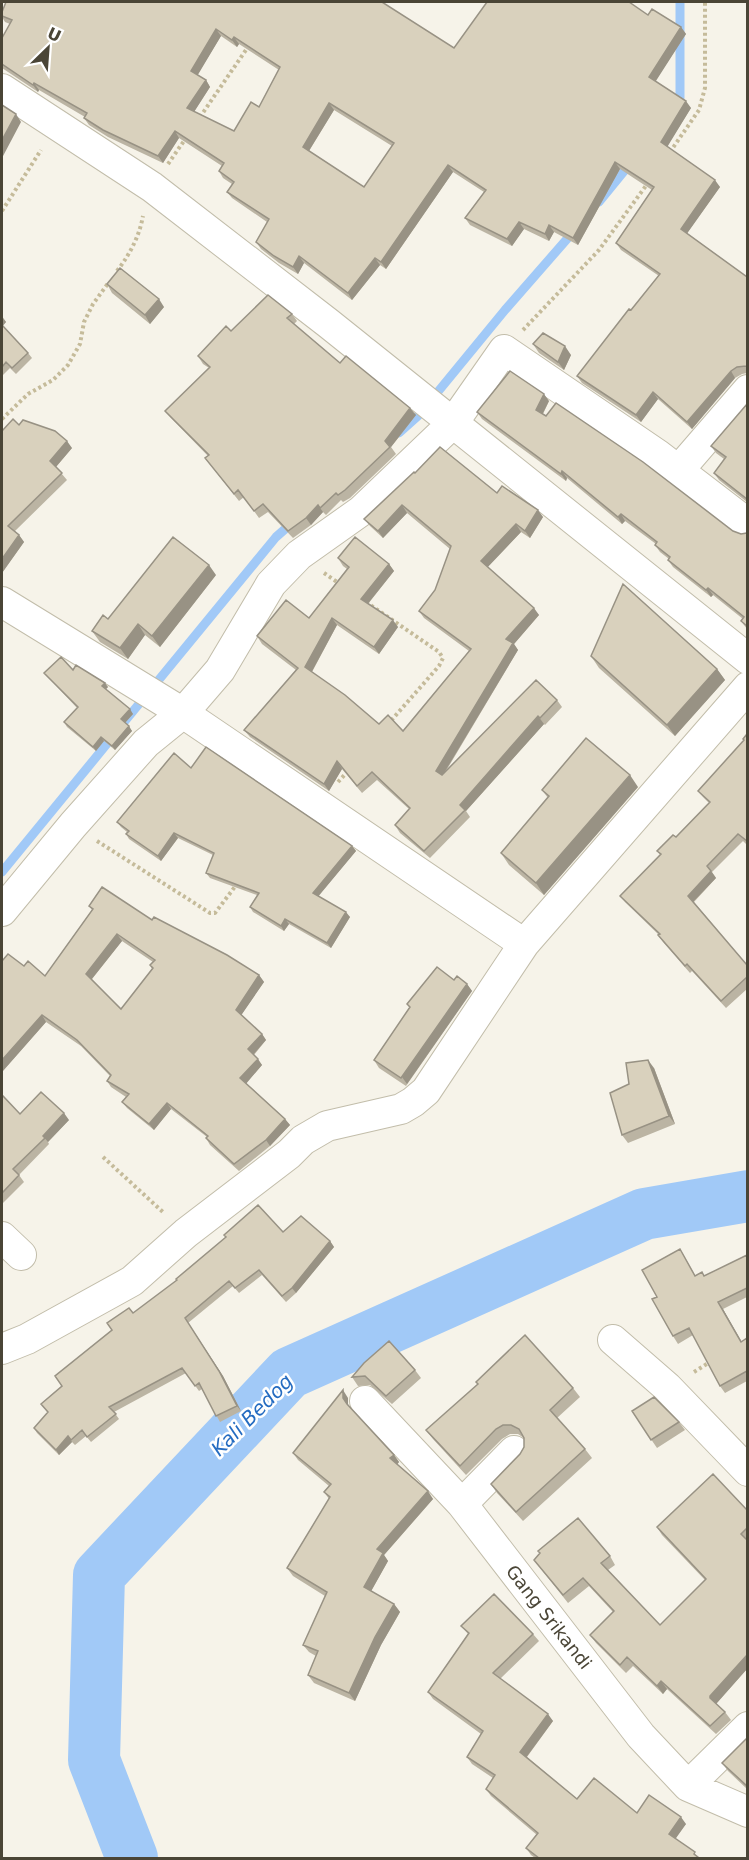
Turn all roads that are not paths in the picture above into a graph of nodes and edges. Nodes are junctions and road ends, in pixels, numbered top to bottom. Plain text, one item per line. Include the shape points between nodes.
1 (2, 89) edge
2 (747, 390) edge
3 (443, 415) junction
4 (678, 471) junction
5 (747, 524) edge
6 (2, 602) edge
7 (747, 659) edge
8 (747, 687) edge
9 (170, 705) junction
10 (2, 911) edge
11 (524, 944) junction
12 (613, 1340) dead end
13 (2, 1349) edge
14 (365, 1401) dead end
15 (514, 1451) dead end
16 (747, 1471) edge
17 (462, 1504) junction
18 (747, 1727) edge
19 (688, 1786) junction
20 (747, 1812) edge

1 - 3 street via 152,187
2 - 4 street
3 - 4 street via 504,350
3 - 7 street
3 - 9 street via 361,511 299,555 271,584 220,670
4 - 5 street
6 - 9 street
8 - 11 street
9 - 10 street via 146,743
9 - 11 street
11 - 13 street via 420,1097 401,1109 327,1126 303,1140 132,1281
12 - 16 street via 667,1388
14 - 17 street, Gang Srikandi
15 - 17 street
17 - 19 street, Gang Srikandi via 640,1736
18 - 19 street
19 - 20 street, Gang Srikandi

